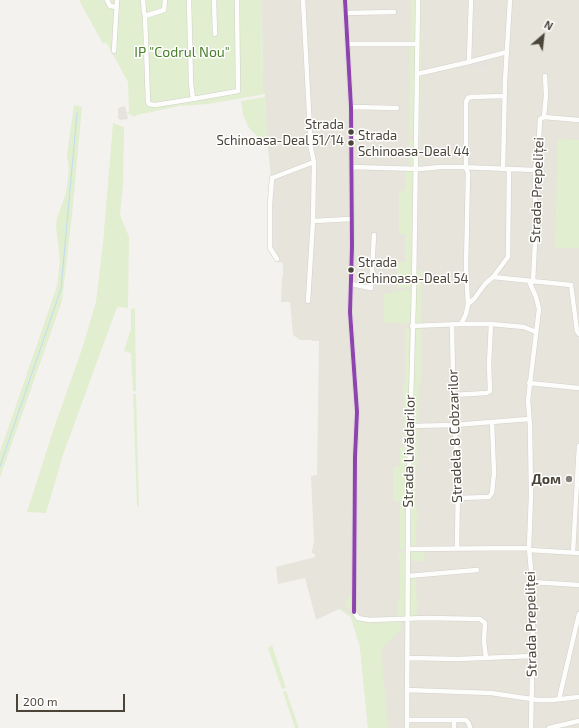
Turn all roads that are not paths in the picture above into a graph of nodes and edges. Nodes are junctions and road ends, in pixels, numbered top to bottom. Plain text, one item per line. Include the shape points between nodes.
1 (107, 0) edge
2 (117, 0) edge
3 (143, 0) edge
4 (164, 0) edge
5 (189, 0) edge
6 (214, 0) edge
7 (237, 0) edge
8 (303, 0) edge
9 (346, 0) edge
10 (418, 0) edge
11 (471, 0) edge
12 (510, 0) edge
13 (116, 7) junction
14 (394, 12) dead end
15 (346, 13) junction
16 (145, 16) junction
17 (215, 34) dead end
18 (348, 44) junction
19 (417, 44) junction
20 (114, 51) dead end
21 (506, 52) junction
22 (469, 62) junction
23 (417, 74) junction
24 (545, 76) dead end
25 (505, 96) junction
26 (193, 99) junction
27 (351, 108) junction
28 (397, 108) dead end
29 (544, 117) junction
30 (579, 120) edge
31 (351, 137) junction
32 (391, 137) dead end
33 (314, 162) junction
34 (351, 167) junction
35 (466, 168) junction
36 (416, 169) junction
37 (503, 169) junction
38 (509, 169) junction
39 (535, 170) junction
40 (351, 219) junction
41 (313, 221) junction
42 (374, 235) dead end
43 (277, 259) dead end
44 (493, 277) junction
45 (531, 281) junction
46 (351, 284) junction
47 (308, 301) dead end
48 (468, 304) junction
49 (461, 324) junction
50 (491, 324) junction
51 (452, 325) junction
52 (412, 326) junction
53 (536, 332) junction
54 (579, 334) edge
55 (530, 375) junction
56 (529, 383) junction
57 (538, 384) junction
58 (579, 388) edge
59 (453, 395) junction
60 (529, 419) junction
61 (492, 422) junction
62 (454, 425) junction
63 (410, 426) junction
64 (579, 446) edge
65 (457, 498) junction
66 (457, 548) junction
67 (408, 549) junction
68 (529, 549) junction
69 (573, 552) junction
70 (579, 553) edge
71 (477, 570) dead end
72 (408, 576) junction
73 (532, 582) junction
74 (579, 585) edge
75 (579, 614) edge
76 (408, 619) junction
77 (532, 656) junction
78 (408, 658) junction
79 (486, 658) junction
80 (407, 690) junction
81 (579, 697) edge
82 (531, 699) junction
83 (559, 699) junction
84 (407, 720) junction
85 (454, 720) junction
86 (579, 721) edge
87 (407, 728) edge
88 (454, 728) edge
89 (470, 728) edge
90 (531, 728) edge
91 (549, 728) edge

1 - 13 street via 110,6
2 - 13 street
3 - 16 street
4 - 16 street via 164,10
5 - 26 street
6 - 17 street
7 - 26 street via 238,91
8 - 33 street via 311,149
9 - 15 street
10 - 19 street, Strada Livădarilor
11 - 22 street
12 - 21 street
13 - 20 street
14 - 15 street
15 - 18 street
16 - 26 street via 147,101 149,104
18 - 19 street
18 - 27 street
19 - 23 street, Strada Livădarilor
21 - 22 street
21 - 25 street
22 - 23 street
23 - 36 street, Strada Livădarilor
24 - 29 street, Strada Prepeliței
25 - 35 street via 471,97 467,100
25 - 37 street
27 - 28 street
27 - 31 street
29 - 30 street
29 - 39 street, Strada Prepeliței via 540,119
31 - 32 street
31 - 34 street
33 - 41 street
33 - 43 street via 272,178 270,248
34 - 36 street
34 - 40 street
35 - 36 street via 440,166
35 - 37 street
35 - 48 street
36 - 52 street, Strada Livădarilor
37 - 38 street
38 - 39 street
38 - 44 street via 509,254
39 - 45 street, Strada Prepeliței via 535,242
40 - 41 street
40 - 46 street
41 - 47 street
42 - 46 street via 371,288
44 - 45 street
44 - 48 street
45 - 53 street, Strada Prepeliței via 539,309
45 - 54 street via 571,285
46 - 76 street via 350,312 357,412 354,612 358,618 364,620
48 - 49 street
49 - 50 street
49 - 51 street
50 - 53 street via 524,327
50 - 59 street via 490,391
51 - 52 street
51 - 59 street, Stradela 8 Cobzarilor
52 - 63 street, Strada Livădarilor
53 - 55 street, Strada Prepeliței
55 - 56 street, Strada Prepeliței
55 - 57 street
56 - 57 street
56 - 60 street, Strada Prepeliței
57 - 58 street
59 - 62 street, Stradela 8 Cobzarilor
60 - 61 street
60 - 68 street, Strada Prepeliței
61 - 62 street
61 - 65 street via 492,493 489,496
62 - 63 street
62 - 65 street, Stradela 8 Cobzarilor via 457,449
63 - 67 street, Strada Livădarilor
64 - 69 street
65 - 66 street, Stradela 8 Cobzarilor
66 - 67 street, Strada Prepeliței
66 - 68 street, Strada Prepeliței
67 - 72 street, Strada Livădarilor
68 - 69 street, Strada Prepeliței
68 - 73 street, Strada Prepeliței
69 - 70 street, Strada Prepeliței
71 - 72 street
72 - 76 street, Strada Livădarilor
73 - 74 street
73 - 77 street, Strada Prepeliței
75 - 83 street
76 - 78 street, Strada Livădarilor
76 - 79 street via 483,620
77 - 79 street
77 - 82 street, Strada Prepeliței
78 - 79 street
78 - 80 street, Strada Livădarilor
80 - 82 street, Strada Prepeliței via 491,694
80 - 84 street, Strada Livădarilor
81 - 83 street
82 - 83 street
82 - 90 street, Strada Prepeliței
84 - 85 street
84 - 87 street, Strada Livădarilor
85 - 88 street
85 - 89 street via 466,720
86 - 91 street

